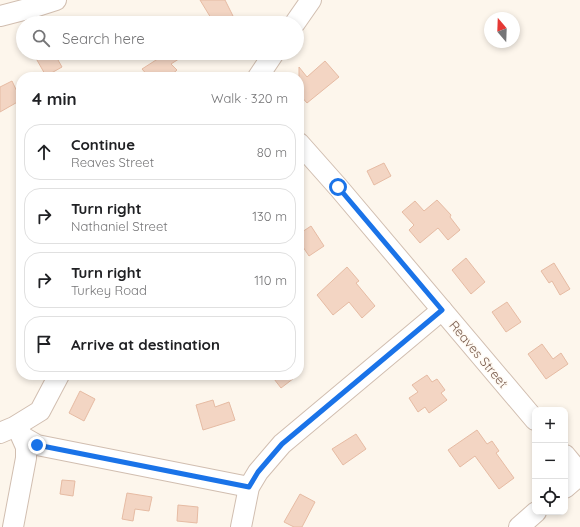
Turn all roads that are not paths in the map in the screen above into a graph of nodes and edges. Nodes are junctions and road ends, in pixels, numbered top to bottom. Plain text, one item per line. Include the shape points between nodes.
1 (56, 0) edge
2 (311, 0) edge
3 (0, 16) edge
4 (300, 16) edge
5 (269, 60) edge
6 (261, 72) edge
7 (304, 149) edge
8 (442, 310) junction
9 (56, 380) edge
10 (532, 416) edge
11 (8, 429) edge
12 (568, 459) edge
13 (580, 474) edge
14 (568, 485) edge
15 (249, 487) junction
16 (533, 515) edge
17 (13, 527) edge
18 (241, 527) edge
19 (519, 527) edge

1 - 3 street
2 - 4 street
5 - 6 street
7 - 8 street, Reaves Street
8 - 10 street, Reaves Street
8 - 15 street via 282,444
9 - 11 street via 40,411
11 - 15 street via 37,445
11 - 17 street via 26,447
12 - 13 street
13 - 14 street
15 - 18 street
16 - 19 street

